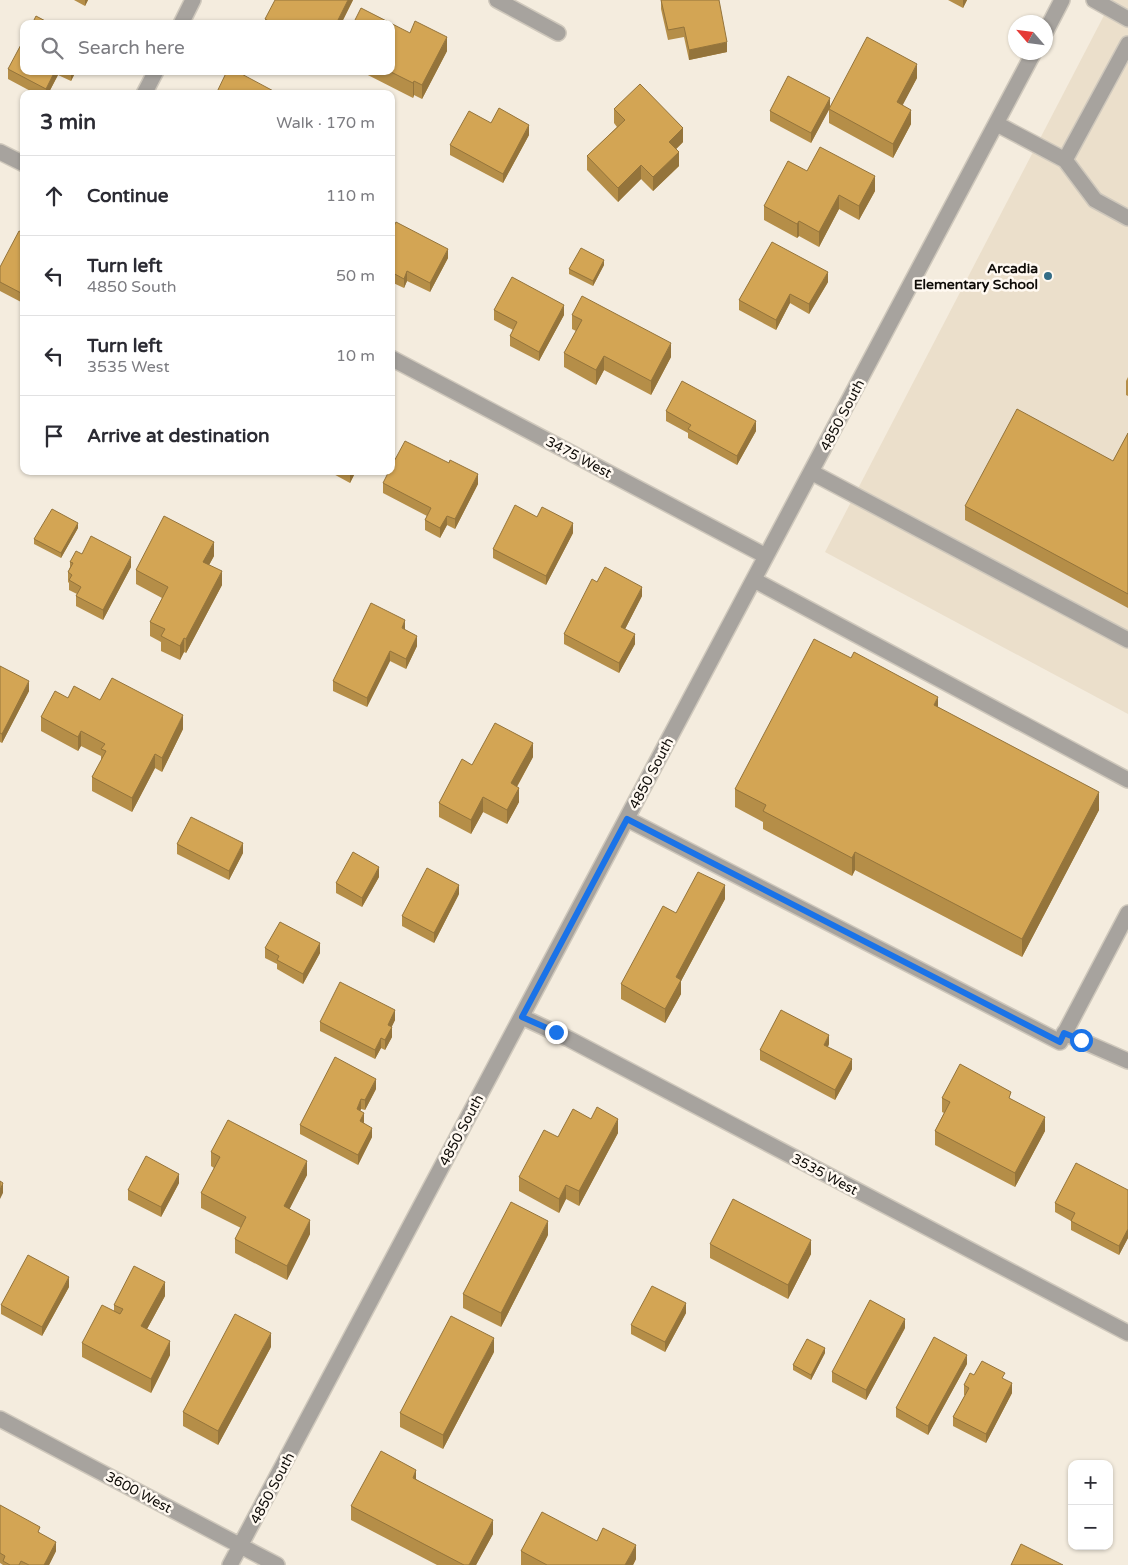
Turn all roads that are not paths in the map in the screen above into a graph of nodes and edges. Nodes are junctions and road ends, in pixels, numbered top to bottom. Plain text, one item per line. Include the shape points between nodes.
1 (194, 0) edge
2 (497, 0) edge
3 (1062, 0) edge
4 (1094, 0) edge
5 (1053, 17) edge
6 (1128, 19) edge
7 (183, 20) edge
8 (558, 33) dead end
9 (1128, 44) edge
10 (1030, 60) edge
11 (154, 75) edge
12 (146, 90) edge
13 (996, 124) junction
14 (0, 152) edge
15 (1065, 160) junction
16 (20, 162) edge
17 (1128, 218) edge
18 (395, 360) edge
19 (811, 472) junction
20 (766, 556) junction
21 (754, 580) junction
22 (1128, 640) edge
23 (1128, 780) edge
24 (627, 819) junction
25 (1128, 913) edge
26 (522, 1017) junction
27 (1064, 1033) junction
28 (1128, 1061) edge
29 (1128, 1333) edge
30 (0, 1419) edge
31 (241, 1546) junction
32 (230, 1565) edge
33 (277, 1565) edge

1 - 7 street
2 - 8 street
3 - 5 street
4 - 6 street
9 - 15 street
10 - 13 street, 4850 South
11 - 12 street
13 - 15 street
13 - 19 street, 4850 South
14 - 16 street
15 - 17 street via 1095,200
18 - 20 street, 3475 West
19 - 20 street, 4850 South
19 - 22 street
20 - 21 street, 4850 South
21 - 23 street
21 - 24 street, 4850 South
24 - 26 street, 4850 South
24 - 27 street via 1060,1042
25 - 27 street
26 - 29 street, 3535 West via 569,1038
26 - 31 street, 4850 South
27 - 28 street
30 - 31 street, 3600 West
31 - 32 street, 4850 South
31 - 33 street, 3600 West

